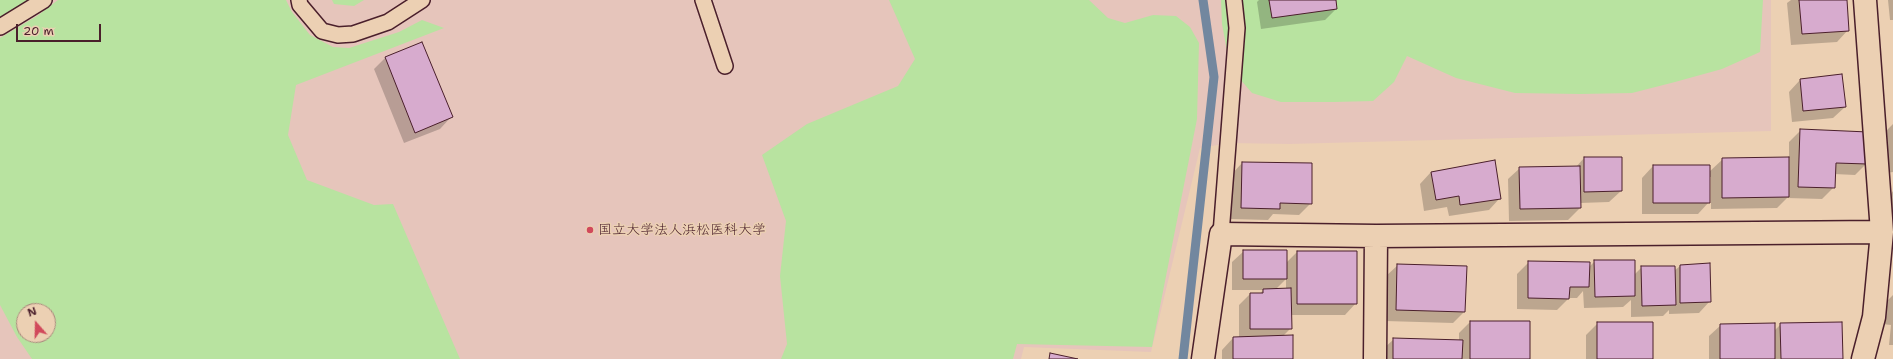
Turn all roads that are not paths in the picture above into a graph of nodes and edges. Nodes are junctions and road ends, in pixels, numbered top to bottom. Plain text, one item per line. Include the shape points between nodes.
1 (44, 0) edge
2 (299, 0) edge
3 (422, 0) edge
4 (702, 0) edge
5 (1234, 0) edge
6 (1865, 0) edge
7 (0, 27) edge
8 (725, 66) dead end
9 (1882, 232) junction
10 (1221, 234) junction
11 (1376, 236) junction
12 (1203, 359) edge
13 (1375, 359) edge
14 (1863, 359) edge

1 - 7 lane
2 - 3 lane via 300,5 322,31 338,35 353,34 388,22
4 - 8 lane
5 - 10 lane via 1237,28
6 - 9 street
9 - 11 street
9 - 14 street via 1874,317
10 - 11 street
10 - 12 street
11 - 13 street

